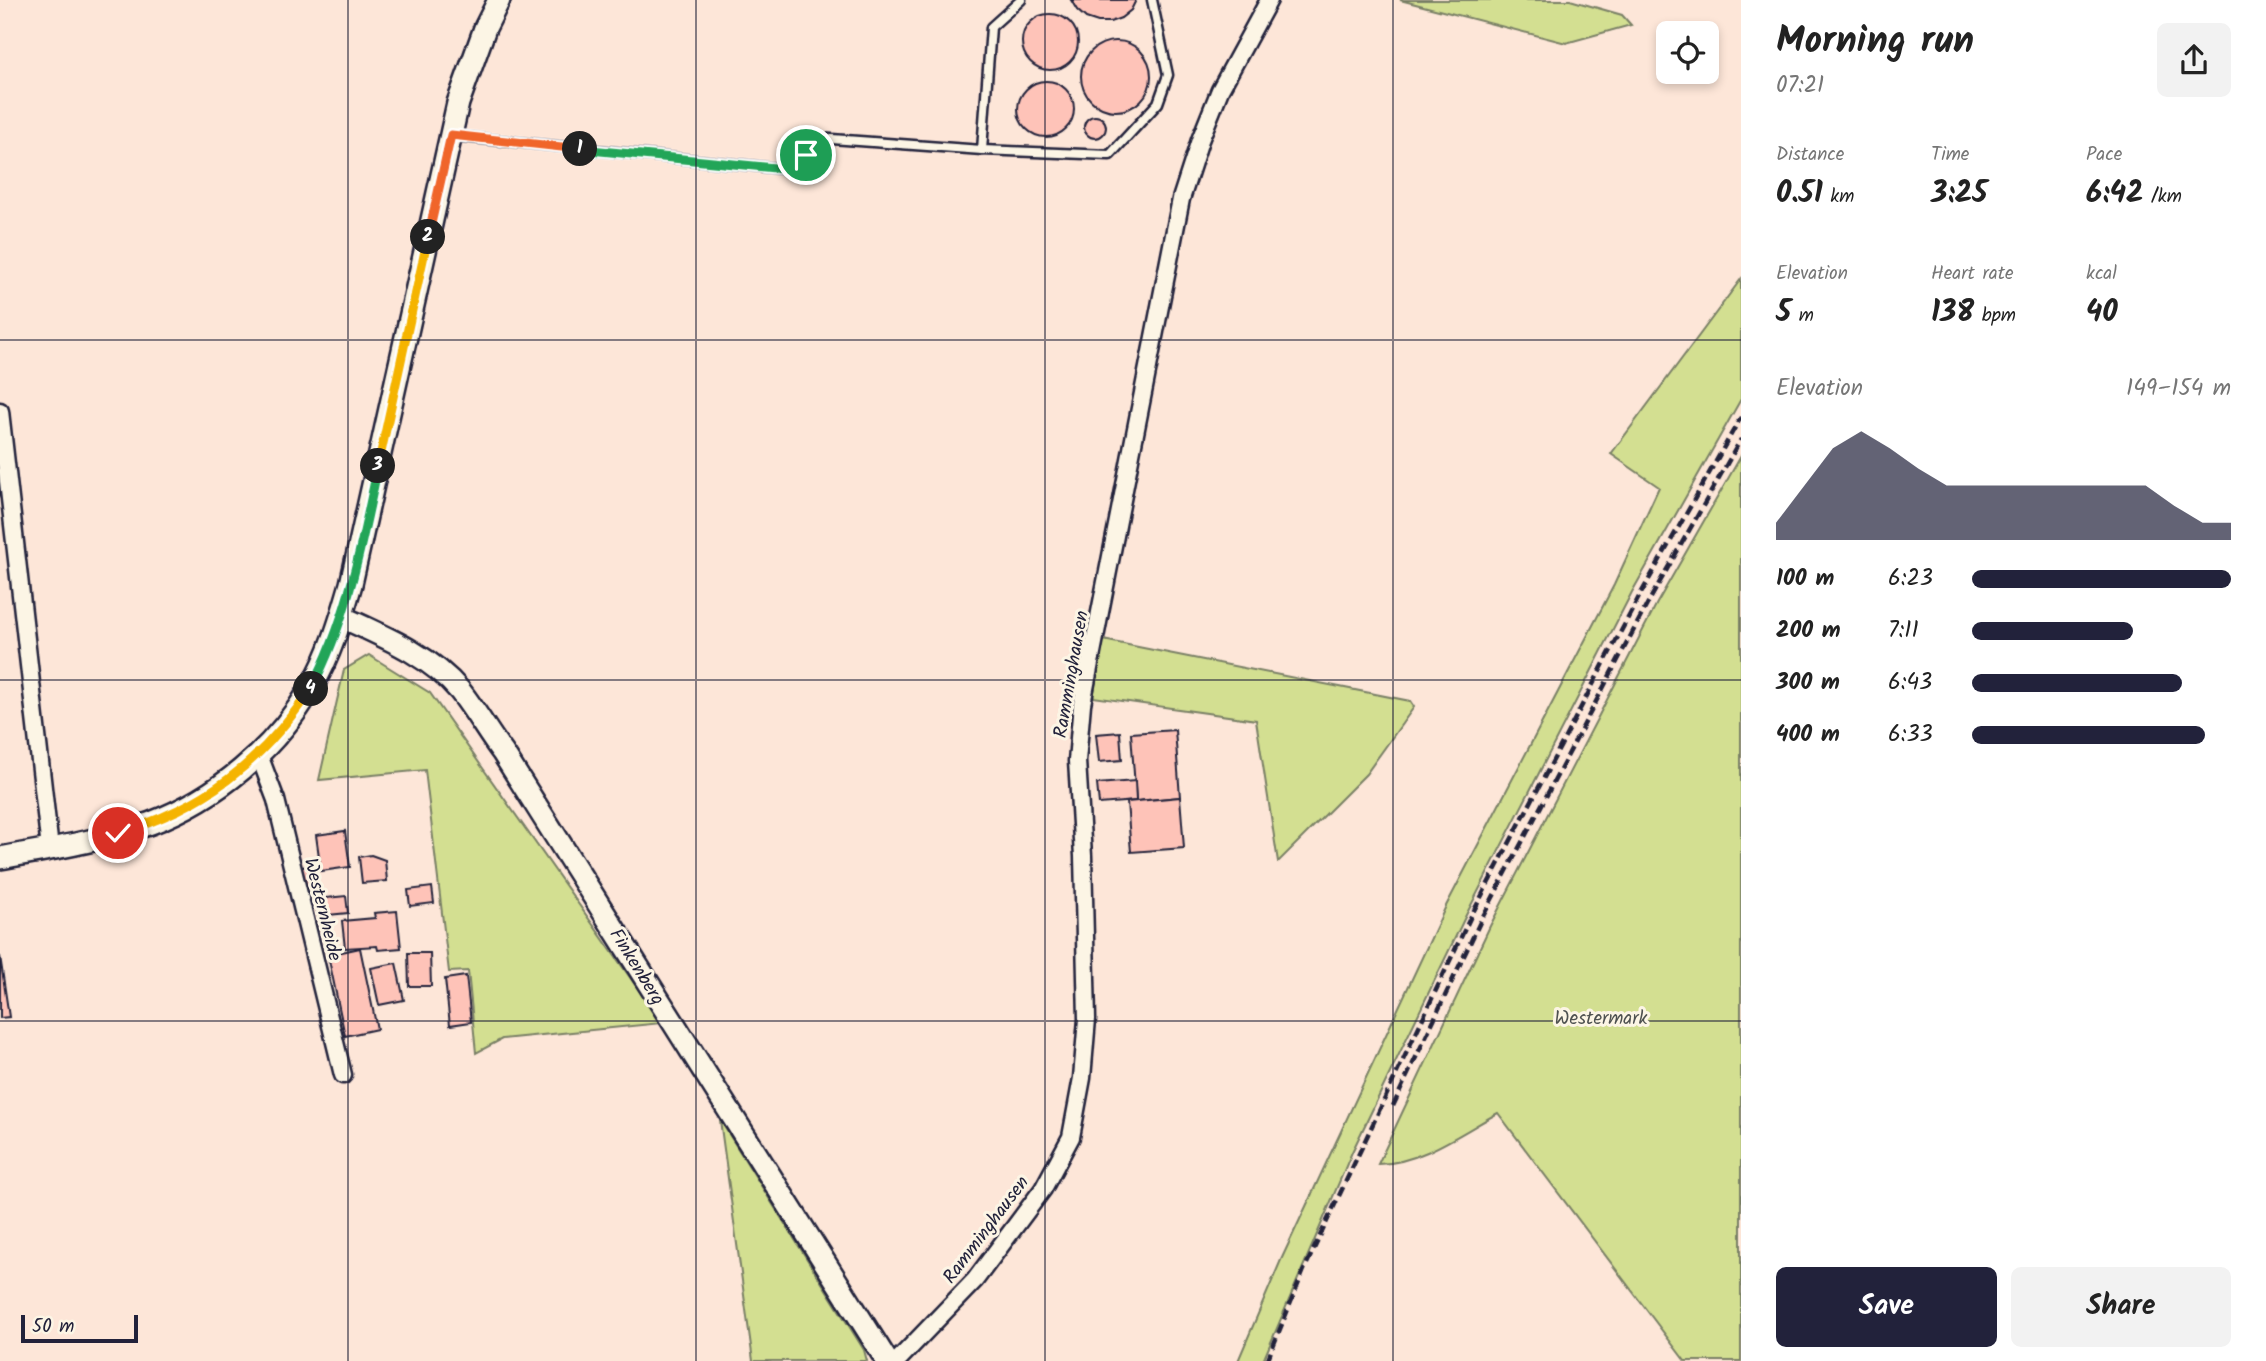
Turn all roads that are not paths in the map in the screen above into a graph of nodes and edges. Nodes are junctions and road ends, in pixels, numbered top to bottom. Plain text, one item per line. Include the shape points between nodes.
1 (499, 0) edge
2 (1021, 0) edge
3 (1152, 0) edge
4 (1269, 0) edge
5 (451, 135) junction
6 (982, 150) junction
7 (0, 411) edge
8 (342, 617) junction
9 (259, 755) junction
10 (50, 849) junction
11 (0, 858) edge
12 (344, 1075) dead end
13 (887, 1361) edge
14 (897, 1361) edge

1 - 5 street via 469,71
2 - 6 lane via 991,27
3 - 6 lane via 1168,75 1158,103 1110,155
4 - 14 street, Ramminghausen via 1220,90 1181,199 1082,704 1077,761 1087,1019 1071,1137 1043,1189 975,1280
5 - 6 lane via 796,170 818,138
5 - 8 street
7 - 10 street
8 - 9 street via 312,688
8 - 13 street, Finkenberg via 402,646 459,690
9 - 10 street via 209,794 150,824
9 - 12 street, Westernheide via 276,800
10 - 11 street

